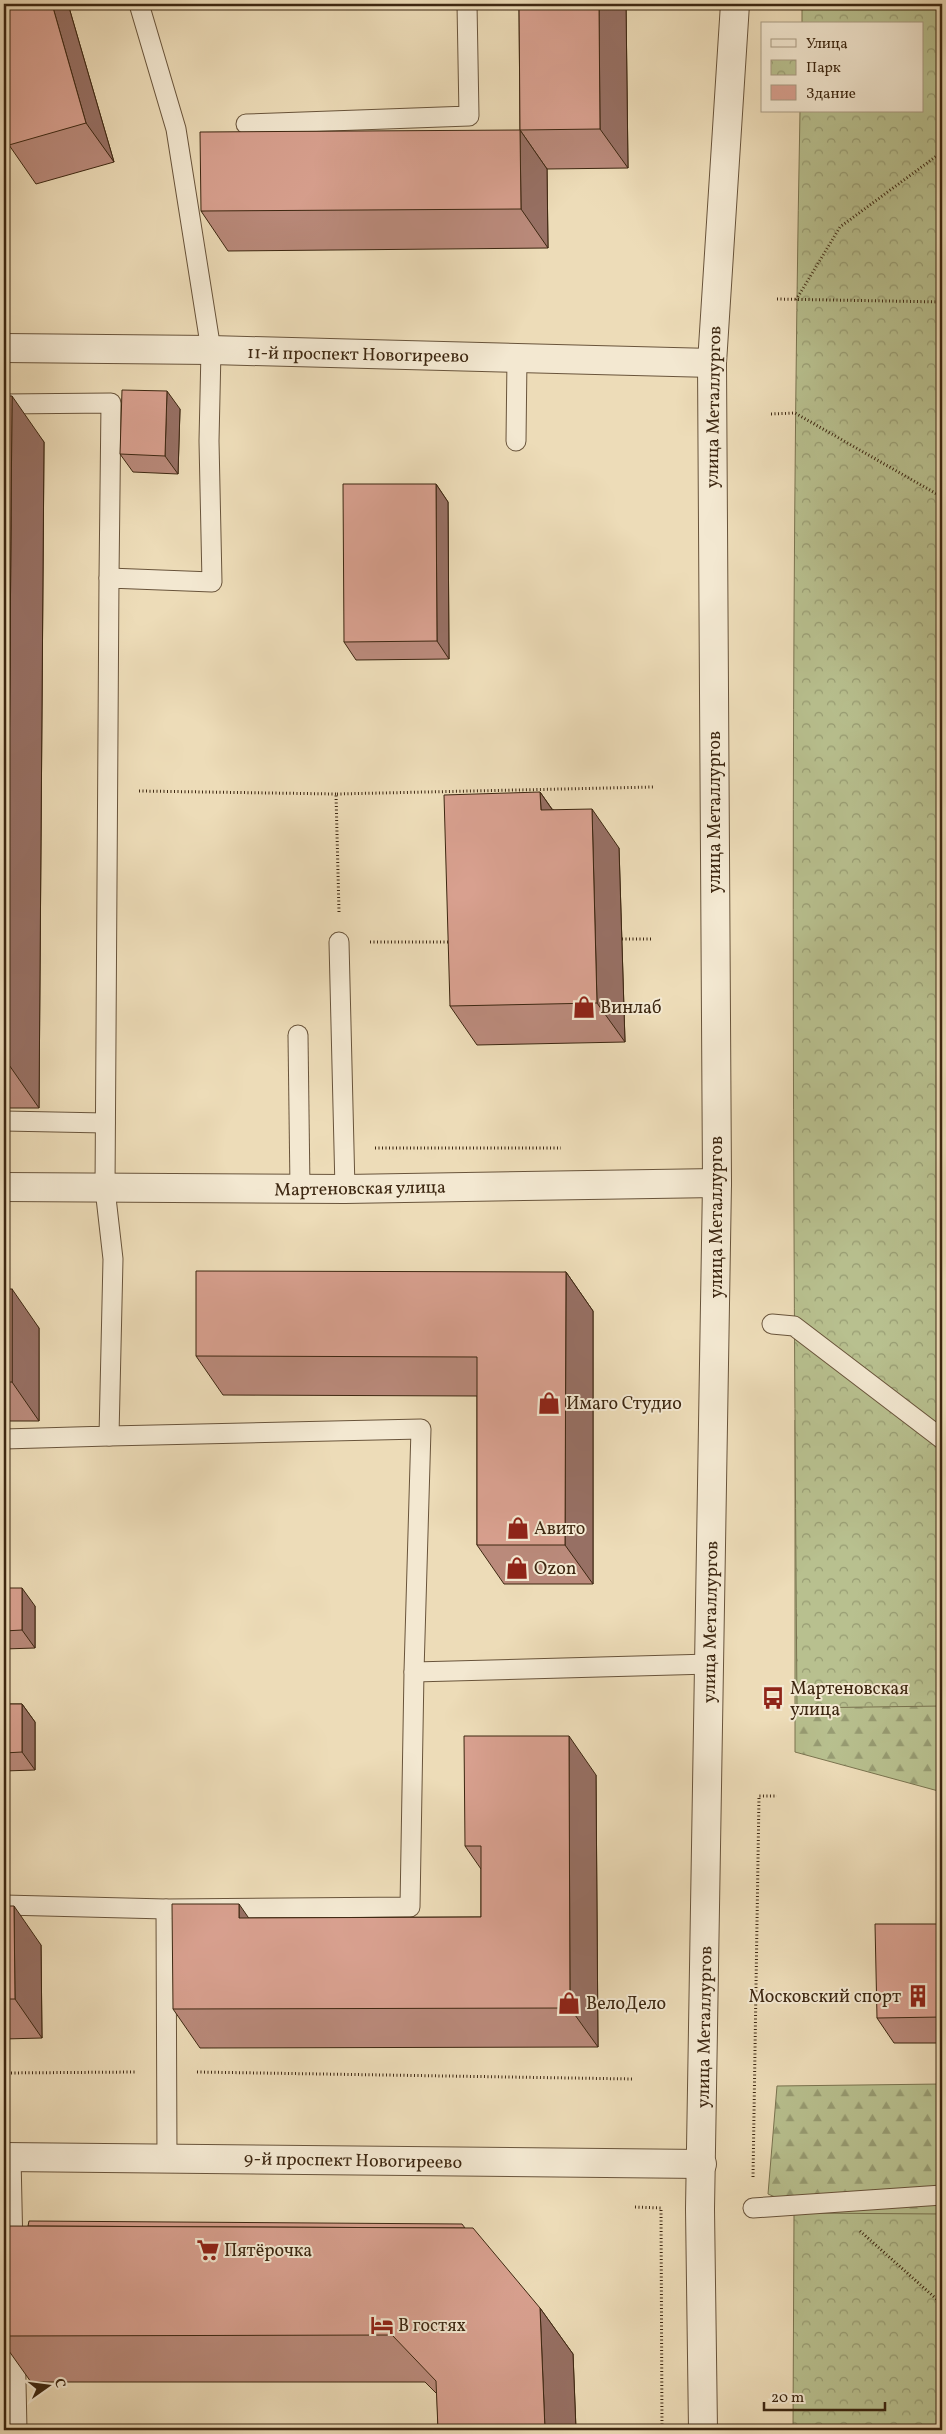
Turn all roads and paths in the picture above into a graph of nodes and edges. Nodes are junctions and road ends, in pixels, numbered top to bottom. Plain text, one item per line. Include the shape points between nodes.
1 (139, 4) edge
2 (467, 4) edge
3 (735, 4) edge
4 (246, 124) dead end
5 (942, 152) edge
6 (777, 299) dead end
7 (796, 300) junction
8 (942, 302) edge
9 (4, 348) edge
10 (211, 350) junction
11 (517, 358) junction
12 (712, 363) junction
13 (4, 404) edge
14 (772, 414) dead end
15 (516, 441) dead end
16 (942, 497) edge
17 (109, 578) junction
18 (653, 787) dead end
19 (108, 790) junction
20 (336, 794) junction
21 (653, 939) dead end
22 (622, 940) dead end
23 (340, 942) junction
24 (455, 942) edge
25 (298, 1035) dead end
26 (4, 1121) edge
27 (106, 1123) junction
28 (344, 1148) junction
29 (567, 1148) dead end
30 (717, 1183) junction
31 (4, 1187) edge
32 (105, 1188) junction
33 (300, 1189) junction
34 (345, 1189) junction
35 (772, 1324) dead end
36 (109, 1436) junction
37 (942, 1438) edge
38 (4, 1439) edge
39 (710, 1664) junction
40 (414, 1672) junction
41 (777, 1796) dead end
42 (4, 1905) edge
43 (166, 1909) junction
44 (167, 2071) junction
45 (4, 2074) edge
46 (633, 2079) dead end
47 (7, 2157) edge
48 (167, 2159) junction
49 (702, 2164) junction
50 (942, 2195) edge
51 (827, 2203) junction
52 (635, 2207) dead end
53 (753, 2208) joint
54 (13, 2264) edge
55 (942, 2304) edge
56 (14, 2323) edge
57 (17, 2430) edge
58 (662, 2430) edge
59 (703, 2430) edge

1 - 10 lane via 176,129
2 - 4 lane via 469,116
3 - 12 street, улица Металлургов
5 - 7 path via 840,227
6 - 7 path
7 - 8 path
9 - 10 street, 11-й проспект Новогиреево
10 - 11 street, 11-й проспект Новогиреево
10 - 17 lane via 212,582
11 - 12 street, 11-й проспект Новогиреево
11 - 15 lane
12 - 30 street, улица Металлургов
13 - 17 lane via 111,403
14 - 16 path via 795,413
17 - 19 lane
18 - 20 path
19 - 20 path
19 - 27 lane
20 - 23 path
21 - 22 path
23 - 24 path
23 - 28 lane
25 - 33 lane
26 - 27 lane
27 - 32 lane
28 - 29 path
28 - 34 lane
30 - 34 street, Мартеновская улица
30 - 39 street, улица Металлургов
31 - 32 street, Мартеновская улица
32 - 33 street, Мартеновская улица
32 - 36 lane via 113,1259
33 - 34 street, Мартеновская улица
35 - 37 lane via 794,1326
36 - 38 lane
36 - 40 lane via 421,1429
39 - 40 lane
39 - 49 street, улица Металлургов
40 - 43 lane via 410,1907
41 - 53 path via 759,1796
42 - 43 lane
43 - 44 lane
44 - 45 path
44 - 46 path
44 - 48 lane
47 - 48 street, 9-й проспект Новогиреево
47 - 54 lane
48 - 49 street, 9-й проспект Новогиреево
49 - 59 street, улица Металлургов
50 - 51 lane
51 - 53 lane
51 - 55 path
52 - 58 path via 661,2208
56 - 57 lane

